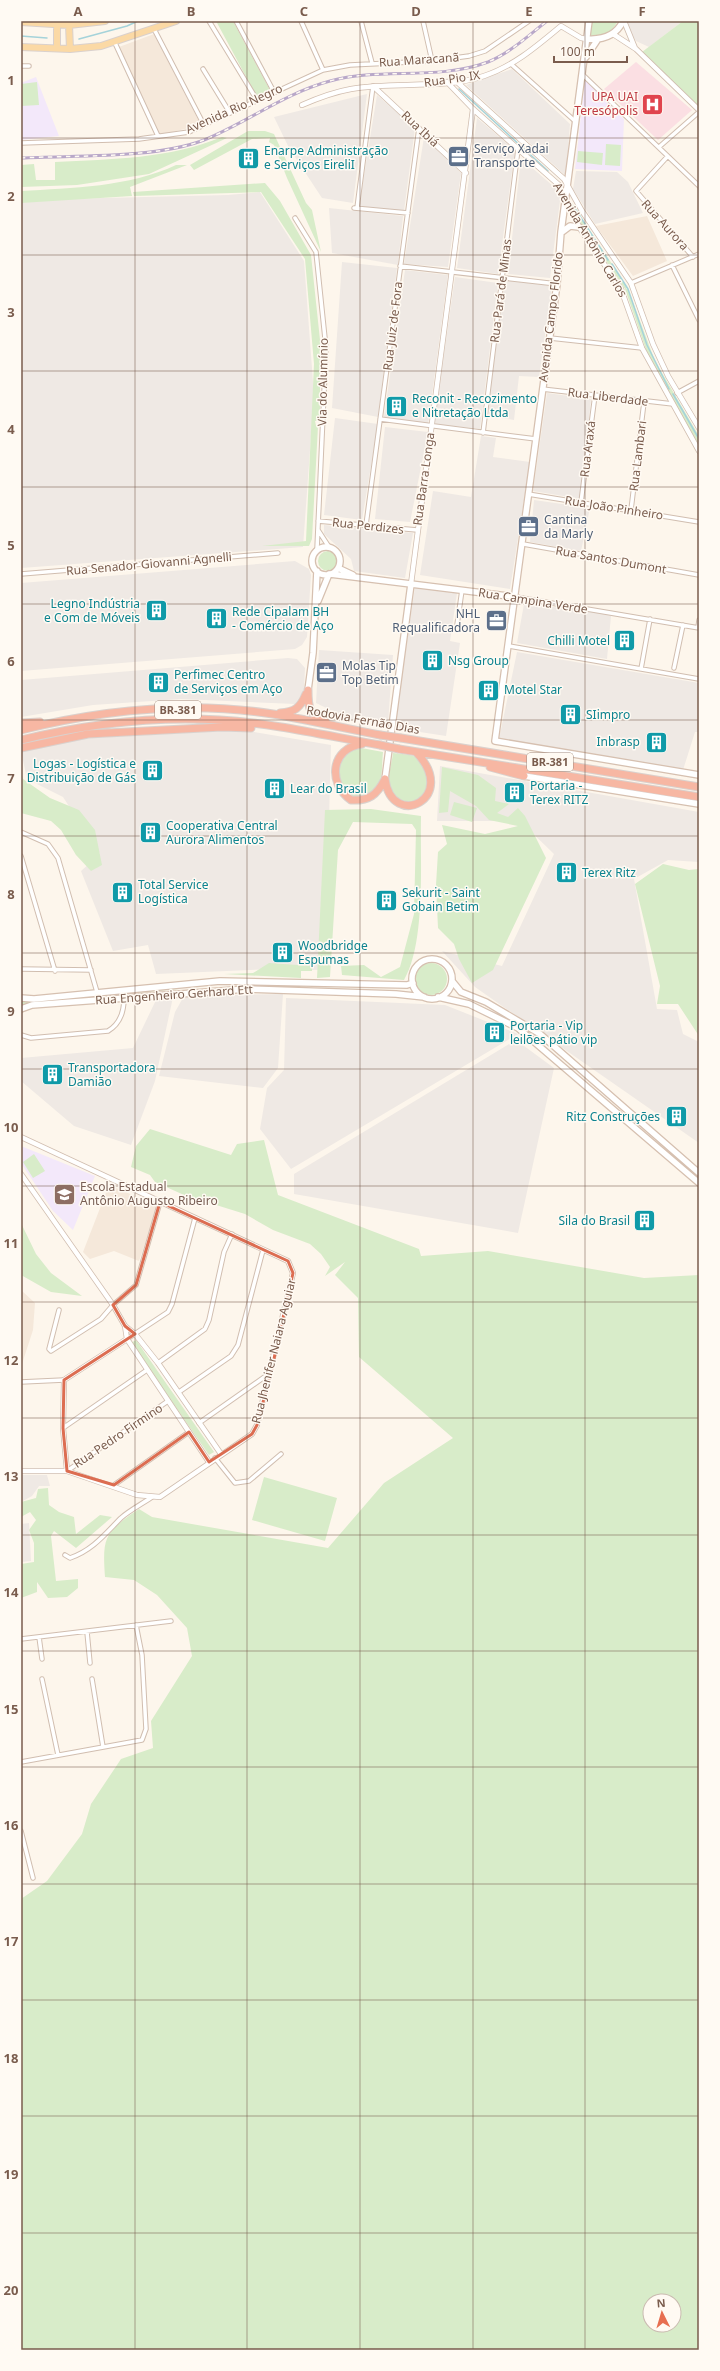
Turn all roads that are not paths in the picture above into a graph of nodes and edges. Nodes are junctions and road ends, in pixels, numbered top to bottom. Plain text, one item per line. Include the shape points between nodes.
1 (105, 21) edge
2 (176, 21) edge
3 (209, 21) edge
4 (236, 21) edge
5 (301, 21) edge
6 (361, 21) edge
7 (423, 21) edge
8 (520, 21) edge
9 (529, 21) edge
10 (589, 21) edge
11 (623, 21) edge
12 (21, 22) edge
13 (54, 23) edge
14 (69, 25) junction
15 (523, 25) junction
16 (154, 29) junction
17 (613, 34) junction
18 (587, 39) junction
19 (598, 39) junction
20 (114, 43) junction
21 (21, 46) edge
22 (57, 48) junction
23 (70, 49) junction
24 (636, 49) junction
25 (584, 61) junction
26 (432, 62) junction
27 (372, 63) junction
28 (510, 64) junction
29 (21, 66) edge
30 (29, 66) dead end
31 (203, 68) dead end
32 (323, 70) junction
33 (583, 75) junction
34 (456, 81) junction
35 (447, 82) junction
36 (373, 86) junction
37 (274, 92) junction
38 (257, 100) junction
39 (302, 105) dead end
40 (473, 109) junction
41 (699, 111) edge
42 (230, 113) junction
43 (576, 122) junction
44 (204, 125) junction
45 (419, 127) junction
46 (158, 136) junction
47 (21, 144) edge
48 (659, 147) junction
49 (518, 149) junction
50 (667, 157) junction
51 (466, 173) junction
52 (698, 183) edge
53 (568, 188) junction
54 (567, 199) junction
55 (408, 213) junction
56 (295, 218) dead end
57 (579, 227) junction
58 (561, 232) junction
59 (699, 254) edge
60 (693, 257) junction
61 (672, 265) junction
62 (400, 266) junction
63 (452, 272) junction
64 (502, 278) junction
65 (631, 283) junction
66 (557, 284) junction
67 (699, 320) edge
68 (550, 338) junction
69 (642, 348) junction
70 (699, 381) edge
71 (542, 388) junction
72 (678, 393) junction
73 (595, 395) junction
74 (644, 402) junction
75 (673, 404) junction
76 (380, 419) junction
77 (431, 427) junction
78 (699, 428) edge
79 (483, 433) junction
80 (536, 439) junction
81 (699, 452) edge
82 (528, 494) junction
83 (581, 502) junction
84 (631, 510) junction
85 (318, 521) junction
86 (699, 522) edge
87 (366, 525) junction
88 (317, 529) junction
89 (417, 530) junction
90 (523, 544) junction
91 (329, 546) junction
92 (318, 549) junction
93 (278, 553) dead end
94 (338, 568) junction
95 (317, 571) junction
96 (21, 574) edge
97 (330, 574) junction
98 (699, 575) edge
99 (367, 578) junction
100 (411, 584) junction
101 (462, 590) junction
102 (516, 597) junction
103 (316, 607) junction
104 (650, 620) junction
105 (699, 620) edge
106 (457, 625) dead end
107 (683, 625) junction
108 (698, 628) edge
109 (509, 646) junction
110 (674, 668) dead end
111 (641, 669) junction
112 (699, 679) edge
113 (308, 690) junction
114 (272, 714) junction
115 (58, 721) junction
116 (21, 723) edge
117 (272, 727) junction
118 (336, 727) junction
119 (21, 730) edge
120 (21, 740) edge
121 (370, 743) junction
122 (21, 748) edge
123 (416, 752) junction
124 (480, 761) junction
125 (524, 776) joint
126 (699, 776) edge
127 (385, 779) junction
128 (699, 787) edge
129 (699, 797) edge
130 (699, 804) edge
131 (21, 832) edge
132 (21, 856) edge
133 (21, 969) edge
134 (91, 970) junction
135 (55, 971) junction
136 (220, 981) junction
137 (452, 981) junction
138 (413, 983) junction
139 (221, 990) junction
140 (97, 992) junction
141 (424, 997) junction
142 (438, 997) junction
143 (21, 998) edge
144 (124, 998) junction
145 (21, 1009) edge
146 (21, 1035) edge
147 (21, 1137) edge
148 (699, 1173) edge
149 (21, 1174) edge
150 (699, 1183) edge
151 (160, 1202) junction
152 (195, 1218) junction
153 (232, 1234) junction
154 (264, 1250) junction
155 (113, 1305) junction
156 (59, 1310) dead end
157 (125, 1326) junction
158 (136, 1334) junction
159 (127, 1339) junction
160 (158, 1363) junction
161 (147, 1370) junction
162 (271, 1372) junction
163 (64, 1380) junction
164 (21, 1382) edge
165 (179, 1392) junction
166 (168, 1401) junction
167 (198, 1423) junction
168 (63, 1428) junction
169 (189, 1432) junction
170 (221, 1454) junction
171 (281, 1454) dead end
172 (215, 1458) junction
173 (209, 1462) junction
174 (67, 1470) junction
175 (21, 1471) edge
176 (114, 1485) junction
177 (152, 1497) junction
178 (65, 1555) dead end
179 (171, 1622) dead end
180 (136, 1624) junction
181 (87, 1632) junction
182 (38, 1638) junction
183 (21, 1639) edge
184 (42, 1659) dead end
185 (90, 1663) dead end
186 (42, 1678) dead end
187 (92, 1679) dead end
188 (103, 1747) junction
189 (58, 1755) junction
190 (21, 1762) edge
191 (21, 1831) edge
192 (33, 1878) dead end

1 - 14 main road
2 - 16 main road
3 - 38 street
4 - 37 street
5 - 32 street
6 - 27 street
7 - 26 street
8 - 15 street
9 - 15 street, Rua Maracanã
10 - 18 main road, Avenida Campo Florido
11 - 17 main road
11 - 24 street
12 - 13 main road
13 - 14 main road
13 - 22 main road
14 - 23 main road
15 - 26 street, Rua Maracanã via 485,51
16 - 20 main road
16 - 44 street
17 - 19 main road
17 - 24 street
18 - 19 main road
18 - 25 main road, Avenida Campo Florido
18 - 28 street, Rua Pio IX via 561,26
19 - 25 main road
20 - 23 main road
20 - 46 street
21 - 22 main road
22 - 23 main road
24 - 41 street
25 - 33 main road, Avenida Campo Florido
26 - 27 street, Rua Maracanã
27 - 32 street, Avenida Rio Negro
28 - 34 street, Rua Pio IX via 483,76
28 - 43 street
29 - 30 street
31 - 42 street
32 - 37 street, Avenida Rio Negro
33 - 43 main road, Avenida Campo Florido
33 - 48 street
34 - 35 street, Rua Pio IX
34 - 53 street, Avenida Antônio Carlos via 564,179
35 - 36 street, Rua Pio IX
35 - 40 street, Avenida Antônio Carlos
36 - 39 street, Rua Pio IX via 330,94
36 - 45 street, Rua Ibiá
36 - 55 street via 356,208
37 - 38 street, Avenida Rio Negro
38 - 42 street, Avenida Rio Negro
40 - 49 street, Avenida Antônio Carlos
40 - 51 street, Rua Barra Longa
41 - 48 street
42 - 44 street, Avenida Rio Negro
43 - 53 main road, Avenida Campo Florido
44 - 46 street, Avenida Rio Negro via 189,132
45 - 51 street, Rua Ibiá
45 - 55 street, Rua Juiz de Fora
46 - 47 street, Avenida Rio Negro
48 - 50 street
49 - 54 street, Avenida Antônio Carlos via 559,185
49 - 64 street, Rua Pará de Minas
50 - 52 street
50 - 60 street, Rua Aurora via 636,191
51 - 63 street, Rua Barra Longa
53 - 54 main road, Avenida Campo Florido
53 - 65 street, Avenida Antônio Carlos
54 - 57 street, Avenida Antônio Carlos
54 - 58 main road, Avenida Campo Florido
55 - 62 street, Rua Juiz de Fora
56 - 85 street, Via do Alumínio via 316,252 326,348
57 - 58 main road via 570,226
57 - 69 street, Avenida Antônio Carlos via 621,289
58 - 66 main road, Avenida Campo Florido
59 - 60 street
60 - 61 street
61 - 65 street
61 - 67 street
62 - 63 street
62 - 76 street, Rua Juiz de Fora
63 - 64 street
63 - 77 street, Rua Barra Longa
64 - 66 street
64 - 79 street, Rua Pará de Minas
65 - 72 street, Avenida Antônio Carlos via 647,331
66 - 68 main road, Avenida Campo Florido
68 - 69 street
68 - 71 main road, Avenida Campo Florido
69 - 75 street, Avenida Antônio Carlos
70 - 72 street
71 - 73 street, Rua Liberdade
71 - 80 main road, Avenida Campo Florido
72 - 78 street, Avenida Antônio Carlos
73 - 74 street, Rua Liberdade
73 - 83 street, Rua Araxá
74 - 75 street, Rua Liberdade
74 - 84 street, Rua Lambari
75 - 81 street, Avenida Antônio Carlos
76 - 77 street
76 - 87 street, Rua Juiz de Fora
77 - 79 street
77 - 89 street, Rua Barra Longa
79 - 80 street
80 - 82 main road, Avenida Campo Florido
82 - 83 street, Rua João Pinheiro
82 - 90 main road, Avenida Campo Florido
83 - 84 street, Rua João Pinheiro
84 - 86 street, Rua João Pinheiro
85 - 87 street, Rua Perdizes
85 - 88 street, Via do Alumínio
87 - 89 street, Rua Perdizes
88 - 91 street
88 - 92 street, Via do Alumínio
89 - 100 street, Rua Barra Longa
90 - 98 street, Rua Santos Dumont
90 - 102 main road, Avenida Campo Florido
91 - 92 main road
91 - 94 main road via 339,554
92 - 95 main road via 312,562
93 - 96 street, Rua Senador Giovanni Agnelli
94 - 97 main road
94 - 99 main road, Rua Campina Verde
95 - 97 main road
95 - 103 main road
97 - 99 main road, Rua Campina Verde
97 - 103 main road
99 - 100 main road, Rua Campina Verde
100 - 101 main road, Rua Campina Verde
100 - 127 main road, Rua Barra Longa
101 - 102 main road, Rua Campina Verde
101 - 106 street
102 - 104 street, Rua Campina Verde
102 - 109 main road, Avenida Campo Florido
103 - 113 main road
104 - 107 street, Rua Campina Verde
104 - 111 street
105 - 108 street
107 - 108 street, Rua Campina Verde
107 - 110 street
109 - 111 street
109 - 126 main road, Avenida Campo Florido / BR-381 via 495,740
111 - 112 street
113 - 114 highway via 303,701 293,712
113 - 118 highway via 308,702 314,716
114 - 115 highway, Rodovia Fernão Dias / BR-381 via 218,710 145,710 96,714
114 - 118 highway, Rodovia Fernão Dias / BR-381
115 - 116 highway
115 - 119 highway, Rodovia Fernão Dias / BR-381
117 - 120 highway, Rodovia Fernão Dias / BR-381 via 221,720 141,720 60,731
117 - 121 highway, Rodovia Fernão Dias / BR-381
117 - 122 highway, BR-381 via 88,734
118 - 128 highway, Rodovia Fernão Dias / BR-381, bridge
121 - 123 highway, Rodovia Fernão Dias / BR-381, bridge
121 - 127 highway via 354,745 340,756 336,765 339,788 350,800 363,800 377,793
123 - 124 highway, Rodovia Fernão Dias / BR-381
123 - 127 highway via 428,767 431,776 430,792 423,801 417,805 404,806 388,793
124 - 125 highway, BR-381 via 491,767
124 - 129 highway, Rodovia Fernão Dias / BR-381
125 - 130 main road, BR-381
131 - 134 street via 48,844 58,858
132 - 135 street
133 - 135 street
134 - 135 street
134 - 140 street
136 - 138 main road, Rua Engenheiro Gerhard Ett via 407,985
136 - 139 main road
136 - 140 main road, Rua Engenheiro Gerhard Ett
137 - 138 main road via 446,964 428,959 417,965
137 - 142 main road via 447,991
137 - 148 main road via 461,992 504,1012 540,1034
138 - 141 main road
139 - 141 main road, Rua Engenheiro Gerhard Ett via 255,989
139 - 144 main road, Rua Engenheiro Gerhard Ett
140 - 143 main road, Rua Engenheiro Gerhard Ett via 34,999
141 - 142 main road, Rua Engenheiro Gerhard Ett
142 - 150 main road, Rua Engenheiro Gerhard Ett via 469,1004 518,1028
144 - 145 main road, Rua Engenheiro Gerhard Ett via 32,1005
144 - 146 street via 119,1021 108,1031 31,1038
147 - 151 street, Rua Jhenifer Naiara Aguiar
149 - 155 street
151 - 152 street, Rua Jhenifer Naiara Aguiar
151 - 155 street via 136,1285
152 - 153 street, Rua Jhenifer Naiara Aguiar
152 - 158 street via 168,1312
153 - 154 street, Rua Jhenifer Naiara Aguiar
153 - 160 street via 224,1252 205,1329
154 - 162 street, Rua Jhenifer Naiara Aguiar via 288,1261 293,1273
154 - 165 street via 238,1345 231,1356
155 - 156 street via 101,1319 52,1351 49,1349 50,1341
155 - 157 street
157 - 158 street
157 - 159 street
158 - 159 street
158 - 160 street
159 - 161 street
159 - 163 street
160 - 165 street
161 - 166 street
161 - 168 street
162 - 167 street
162 - 170 street, Rua Jhenifer Naiara Aguiar via 257,1425 252,1434
163 - 164 street
163 - 168 street
165 - 167 street
166 - 169 street
166 - 174 street, Rua Pedro Firmino
167 - 170 street
168 - 174 street
169 - 173 street
169 - 176 street
170 - 172 street, Rua Jhenifer Naiara Aguiar
171 - 172 street via 249,1481 235,1483
172 - 173 street, Rua Jhenifer Naiara Aguiar
173 - 177 street, Rua Jhenifer Naiara Aguiar via 160,1497
174 - 175 street
174 - 176 street
176 - 177 street via 136,1495
177 - 178 street via 122,1516 96,1544 79,1555 70,1558
179 - 180 street
180 - 181 street
180 - 188 street via 142,1655 146,1729 142,1740
181 - 182 street
181 - 185 street
182 - 183 street
182 - 184 street
186 - 189 street
187 - 188 street
188 - 189 street
189 - 190 street
191 - 192 street

